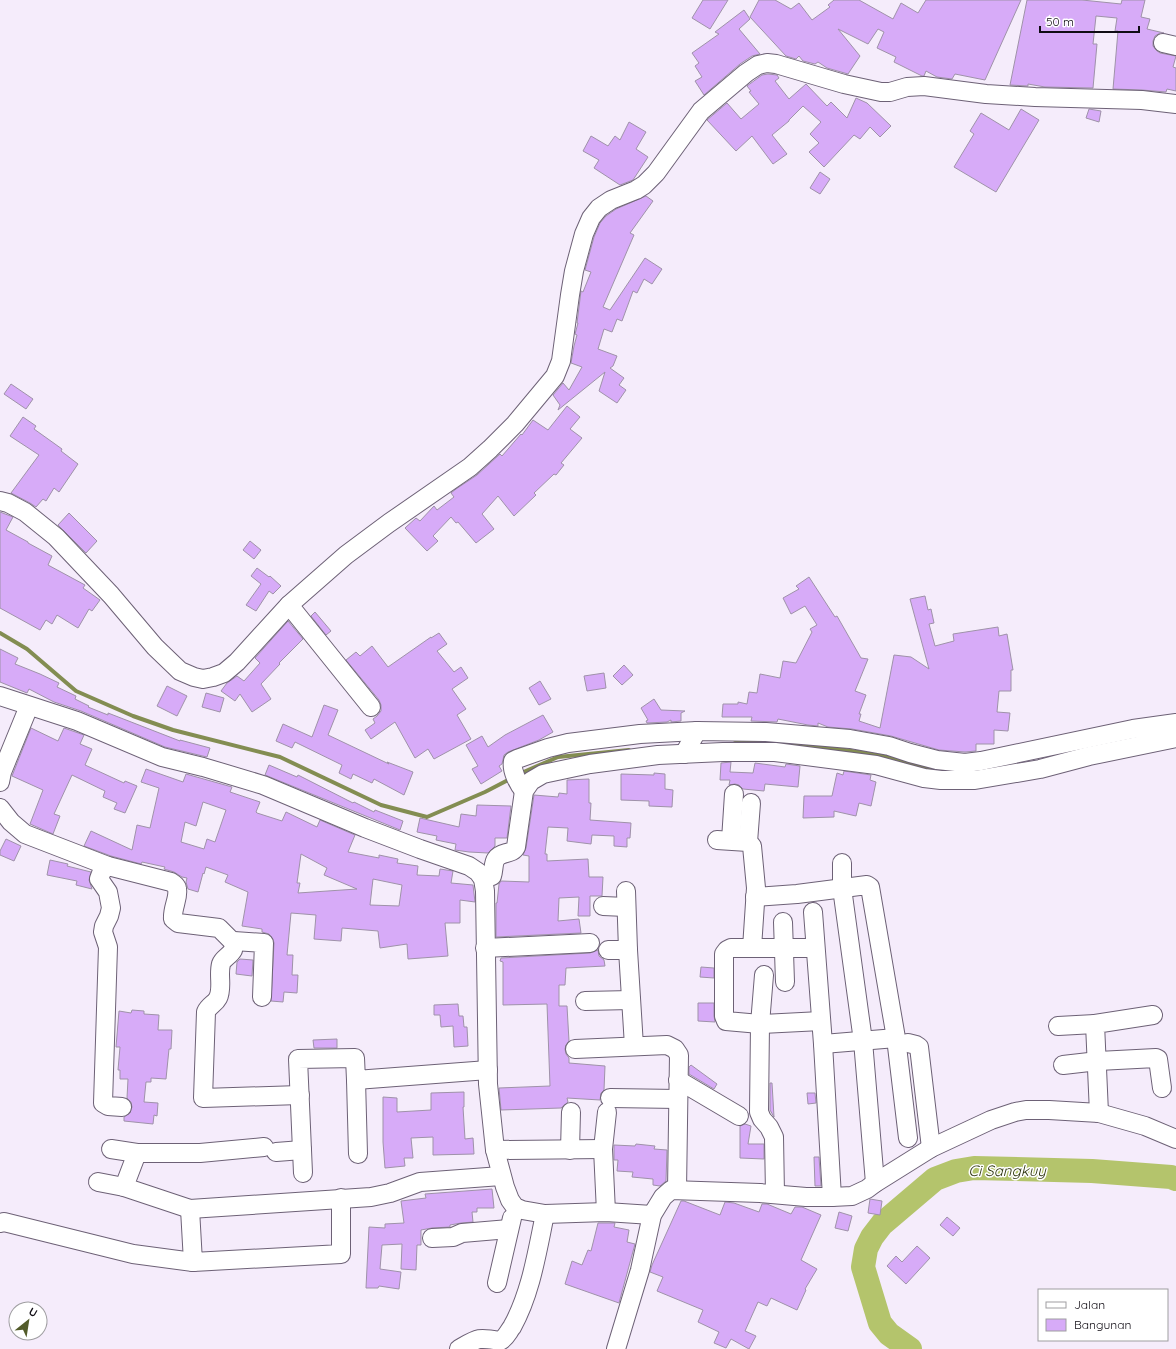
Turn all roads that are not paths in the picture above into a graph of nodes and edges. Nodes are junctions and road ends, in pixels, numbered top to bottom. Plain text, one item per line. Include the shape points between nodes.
1 (1176, 104) edge
2 (0, 501) edge
3 (289, 605) junction
4 (0, 696) edge
5 (29, 706) junction
6 (371, 707) dead end
7 (1176, 723) edge
8 (696, 732) junction
9 (1176, 738) edge
10 (785, 743) junction
11 (685, 752) junction
12 (518, 778) junction
13 (0, 782) edge
14 (734, 794) dead end
15 (751, 803) dead end
16 (0, 808) edge
17 (732, 841) junction
18 (842, 863) dead end
19 (108, 866) junction
20 (483, 879) junction
21 (842, 888) junction
22 (755, 897) junction
23 (603, 906) dead end
24 (813, 912) dead end
25 (783, 922) dead end
26 (234, 941) junction
27 (590, 943) dead end
28 (485, 948) junction
29 (752, 948) junction
30 (784, 948) junction
31 (815, 948) junction
32 (608, 950) dead end
33 (628, 950) junction
34 (764, 975) dead end
35 (785, 982) dead end
36 (262, 997) dead end
37 (631, 1000) junction
38 (585, 1001) dead end
39 (1153, 1014) dead end
40 (821, 1021) junction
41 (760, 1024) junction
42 (1096, 1024) junction
43 (1058, 1026) dead end
44 (863, 1041) junction
45 (902, 1041) junction
46 (823, 1044) junction
47 (634, 1046) junction
48 (575, 1050) dead end
49 (1098, 1061) junction
50 (1063, 1066) dead end
51 (488, 1070) junction
52 (356, 1080) junction
53 (678, 1080) junction
54 (1162, 1088) dead end
55 (300, 1095) junction
56 (678, 1099) junction
57 (122, 1107) dead end
58 (571, 1112) dead end
59 (1099, 1113) junction
60 (739, 1116) dead end
61 (908, 1138) dead end
62 (1176, 1139) edge
63 (931, 1148) junction
64 (111, 1149) dead end
65 (603, 1149) junction
66 (302, 1150) junction
67 (570, 1150) junction
68 (137, 1153) junction
69 (358, 1154) dead end
70 (498, 1164) junction
71 (303, 1173) dead end
72 (98, 1182) dead end
73 (875, 1183) junction
74 (124, 1187) junction
75 (677, 1190) junction
76 (775, 1194) junction
77 (341, 1198) junction
78 (832, 1198) junction
79 (514, 1207) junction
80 (190, 1209) junction
81 (606, 1212) junction
82 (545, 1214) junction
83 (652, 1215) junction
84 (0, 1223) edge
85 (509, 1229) junction
86 (432, 1238) dead end
87 (193, 1262) junction
88 (497, 1283) dead end
89 (459, 1349) edge
90 (616, 1349) edge

1 - 3 street via 1142,100 986,94 924,86 881,92 776,64 758,65 701,111 656,173 644,185 611,200 599,208 591,218 574,271 562,361 555,376 514,424 470,467 358,546
2 - 3 street via 25,512 56,536 111,595 155,648 180,671 194,677 203,679 224,673 238,662
3 - 6 street
4 - 5 street
5 - 13 street
5 - 20 street via 77,721 162,757 262,785 365,828 469,866
7 - 10 street via 965,762 925,758 868,741
8 - 10 street via 766,732
8 - 11 street
8 - 12 street via 640,734 548,748 514,761
9 - 10 street via 975,780 924,778
10 - 11 street via 723,752
11 - 12 street via 562,769 543,774 531,781
12 - 20 street via 516,847 512,852 500,855 496,859 492,876
14 - 17 street
15 - 17 street
16 - 19 street via 25,834
17 - 22 street via 752,846
18 - 21 street
19 - 26 street via 171,882 178,890 172,913 173,919 178,923 219,928
19 - 57 street via 99,879 108,892 110,908 110,916 103,932 108,947 103,1103
20 - 28 street
21 - 22 street
21 - 44 street
21 - 45 street via 870,886
22 - 29 street
23 - 33 street via 626,899
24 - 31 street
25 - 30 street
26 - 36 street via 264,943
26 - 55 street via 232,952 222,962 218,997 206,1012 203,1098
27 - 28 street
28 - 51 street
29 - 30 street
29 - 41 street via 731,948 724,954 724,1016 726,1021
30 - 31 street
30 - 35 street
31 - 40 street
32 - 33 street
33 - 37 street
34 - 41 street
37 - 38 street
37 - 47 street
39 - 42 street
40 - 41 street
40 - 46 street
41 - 76 street via 759,1112 774,1137
42 - 43 street
42 - 49 street
44 - 45 street
44 - 46 street
44 - 73 street
45 - 61 street
45 - 63 street via 919,1047
46 - 78 street
47 - 48 street
47 - 53 street via 667,1045 675,1049 678,1055
49 - 50 street
49 - 54 street via 1156,1058
49 - 59 street
51 - 52 street
51 - 70 street
52 - 55 street via 355,1051 298,1059
52 - 69 street
53 - 56 street
53 - 60 street
55 - 66 street
56 - 65 street via 609,1105
56 - 75 street
58 - 67 street
59 - 62 street via 1145,1126
59 - 63 street via 1049,1110 1015,1112 991,1120
63 - 73 street
64 - 68 street
65 - 67 street
65 - 81 street
66 - 68 street
66 - 71 street
67 - 70 street
68 - 74 street
70 - 77 street via 420,1182 390,1193 371,1197
70 - 79 street
72 - 74 street
73 - 78 street via 852,1196
74 - 80 street
75 - 76 street
75 - 83 street via 666,1193
76 - 78 street
77 - 80 street
77 - 87 street via 341,1254
79 - 82 street
79 - 85 street
80 - 87 street
81 - 82 street
81 - 83 street
82 - 89 street via 535,1265 517,1318 506,1336 500,1341 482,1338
83 - 90 street via 640,1270
84 - 87 street via 133,1254
85 - 86 street
85 - 88 street

